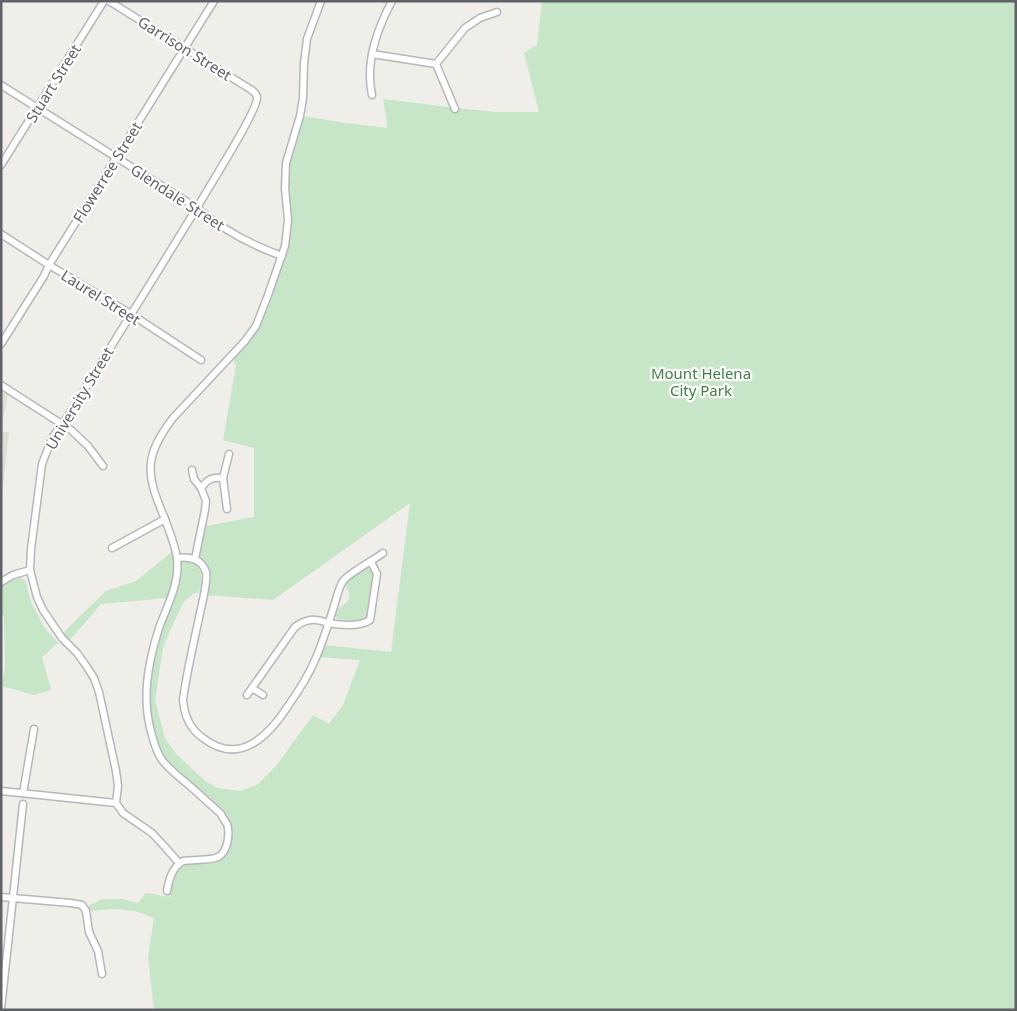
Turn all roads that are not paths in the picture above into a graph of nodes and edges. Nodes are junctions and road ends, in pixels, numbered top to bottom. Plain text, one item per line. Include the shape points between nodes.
1 (104, 1) edge
2 (109, 1) edge
3 (214, 1) edge
4 (321, 1) edge
5 (392, 1) edge
6 (497, 12) dead end
7 (185, 48) junction
8 (372, 54) junction
9 (436, 64) junction
10 (1, 85) edge
11 (372, 95) dead end
12 (257, 99) joint
13 (38, 107) junction
14 (454, 109) dead end
15 (116, 156) junction
16 (1, 165) edge
17 (197, 208) junction
18 (1, 234) edge
19 (282, 256) junction
20 (49, 265) junction
21 (131, 314) junction
22 (1, 344) edge
23 (201, 360) dead end
24 (1, 384) edge
25 (62, 424) junction
26 (229, 454) dead end
27 (103, 466) dead end
28 (192, 470) dead end
29 (224, 478) junction
30 (201, 488) junction
31 (227, 509) dead end
32 (164, 519) junction
33 (112, 548) dead end
34 (384, 553) dead end
35 (178, 558) junction
36 (195, 559) junction
37 (371, 562) junction
38 (30, 570) junction
39 (1, 582) edge
40 (328, 623) junction
41 (252, 688) junction
42 (247, 695) dead end
43 (263, 695) dead end
44 (34, 729) dead end
45 (1, 791) edge
46 (23, 793) junction
47 (23, 804) dead end
48 (116, 804) junction
49 (179, 863) junction
50 (167, 891) dead end
51 (1, 897) edge
52 (14, 898) junction
53 (102, 974) dead end
54 (1, 1009) edge

1 - 13 street, Stuart Street
2 - 7 street, Garrison Street
3 - 7 street, Flowerree Street
4 - 19 street via 307,39 304,98 286,163 288,220
5 - 8 street via 382,19
6 - 9 street via 464,28
7 - 12 street, Garrison Street via 255,92
7 - 15 street, Flowerree Street
8 - 9 street
8 - 11 street via 369,73
9 - 14 street
10 - 13 street, Glendale Street
12 - 17 street, University Street via 239,137
13 - 15 street, Glendale Street
13 - 16 street, Stuart Street
15 - 17 street, Glendale Street
15 - 20 street, Flowerree Street
17 - 19 street, Glendale Street via 247,242
17 - 21 street, University Street
18 - 20 street, Laurel Street
19 - 32 street via 256,326 173,418 157,443 150,473
20 - 21 street, Laurel Street
20 - 22 street, Flowerree Street
21 - 23 street, Laurel Street
21 - 25 street, University Street
24 - 25 street
25 - 27 street via 88,446
25 - 38 street, University Street via 52,438 42,464
26 - 29 street
28 - 30 street
29 - 30 street via 208,480
29 - 31 street
30 - 36 street via 206,501
32 - 33 street
32 - 35 street
34 - 37 street
35 - 36 street
35 - 49 street via 174,590 152,650 147,679 147,721 162,759 220,814 227,825 228,839 220,856
36 - 40 street via 203,567 206,577 183,706 190,726 215,747 250,746 270,731 315,660
37 - 40 street via 343,581
37 - 40 street via 376,574 370,620 360,625
38 - 39 street via 13,574
38 - 48 street, University Street via 43,610 94,678 116,771
40 - 41 street via 318,619 303,621 295,627
41 - 42 street
41 - 43 street
44 - 46 street
45 - 46 street
46 - 48 street
47 - 52 street
48 - 49 street via 166,846
49 - 50 street via 170,875
51 - 52 street
52 - 53 street via 82,905 98,951
52 - 54 street

